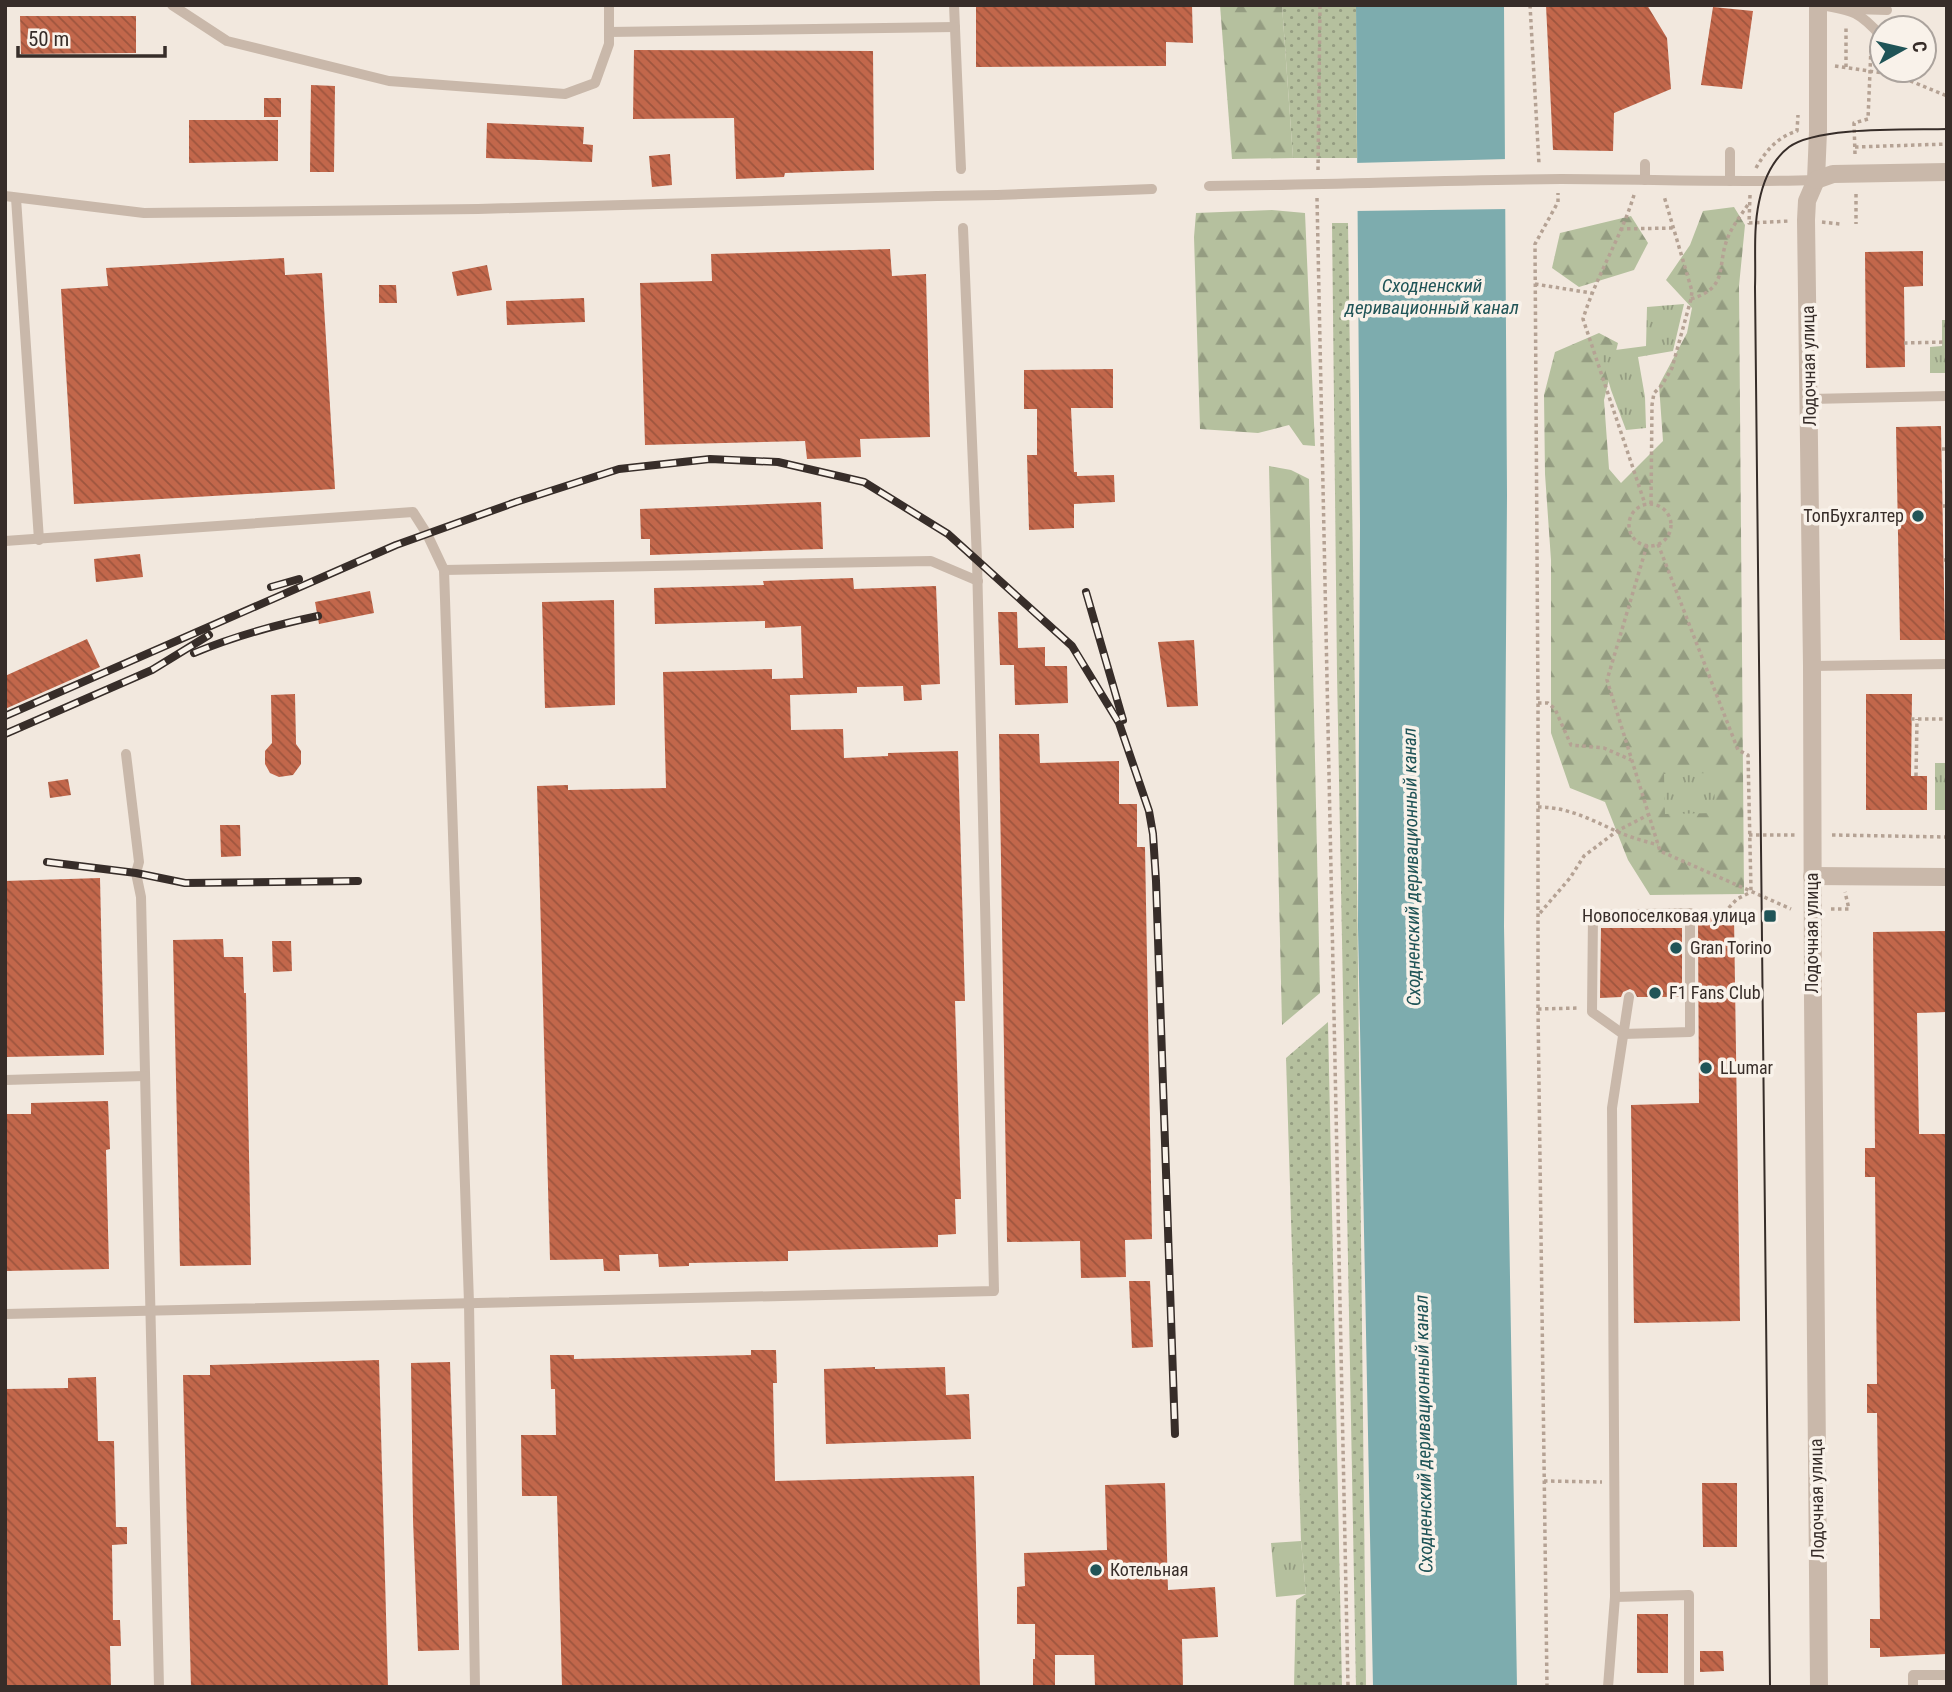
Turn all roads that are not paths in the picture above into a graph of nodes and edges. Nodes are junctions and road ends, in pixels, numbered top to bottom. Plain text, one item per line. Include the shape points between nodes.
1 (172, 5) edge
2 (609, 5) edge
3 (954, 5) edge
4 (1820, 5) edge
5 (1846, 9) junction
6 (1887, 10) dead end
7 (1868, 22) edge
8 (955, 27) junction
9 (609, 32) junction
10 (1730, 152) dead end
11 (1646, 164) dead end
12 (961, 169) dead end
13 (1947, 172) edge
14 (1642, 180) junction
15 (1816, 180) junction
16 (1730, 181) junction
17 (1209, 186) dead end
18 (1152, 189) dead end
19 (10, 197) edge
20 (962, 228) dead end
21 (1947, 396) edge
22 (1810, 399) junction
23 (40, 540) junction
24 (5, 541) edge
25 (444, 569) junction
26 (978, 581) junction
27 (1947, 664) edge
28 (1812, 666) junction
29 (126, 754) dead end
30 (1812, 876) junction
31 (1947, 877) edge
32 (1630, 915) junction
33 (1630, 928) dead end
34 (1629, 997) dead end
35 (1623, 1034) junction
36 (145, 1076) junction
37 (5, 1080) edge
38 (469, 1303) junction
39 (151, 1310) junction
40 (5, 1314) edge
41 (1615, 1597) junction
42 (1947, 1675) edge
43 (159, 1687) edge
44 (475, 1687) edge
45 (1608, 1687) edge
46 (1689, 1687) edge
47 (1819, 1687) edge
48 (1913, 1687) edge

1 - 9 lane via 227,41 390,82 565,94 595,83
2 - 9 lane
3 - 8 lane
4 - 5 lane
4 - 15 street, Лодочная улица
5 - 6 lane
5 - 7 lane
8 - 9 lane
8 - 12 lane
10 - 16 lane
11 - 14 lane
13 - 15 street via 1833,174
14 - 16 lane
14 - 17 lane
15 - 16 lane
15 - 22 street, Лодочная улица via 1807,201 1806,220
18 - 19 lane, bridge via 478,209 144,213
19 - 23 lane
20 - 26 lane
21 - 22 lane
22 - 28 street, Лодочная улица
23 - 24 lane
23 - 25 lane via 413,512
25 - 26 lane via 931,561
25 - 38 lane
26 - 38 lane via 994,1291
27 - 28 lane
28 - 30 street, Лодочная улица
29 - 36 lane via 139,862
30 - 31 street
30 - 47 street, Лодочная улица
32 - 33 lane
32 - 35 lane via 1593,915 1592,1012
32 - 35 lane via 1690,914 1690,1032
34 - 35 lane
35 - 41 lane via 1612,1108
36 - 37 lane
36 - 39 lane
38 - 39 lane
38 - 44 lane
39 - 40 lane
39 - 43 lane
41 - 45 lane
41 - 46 lane via 1689,1595
42 - 48 lane via 1913,1675

